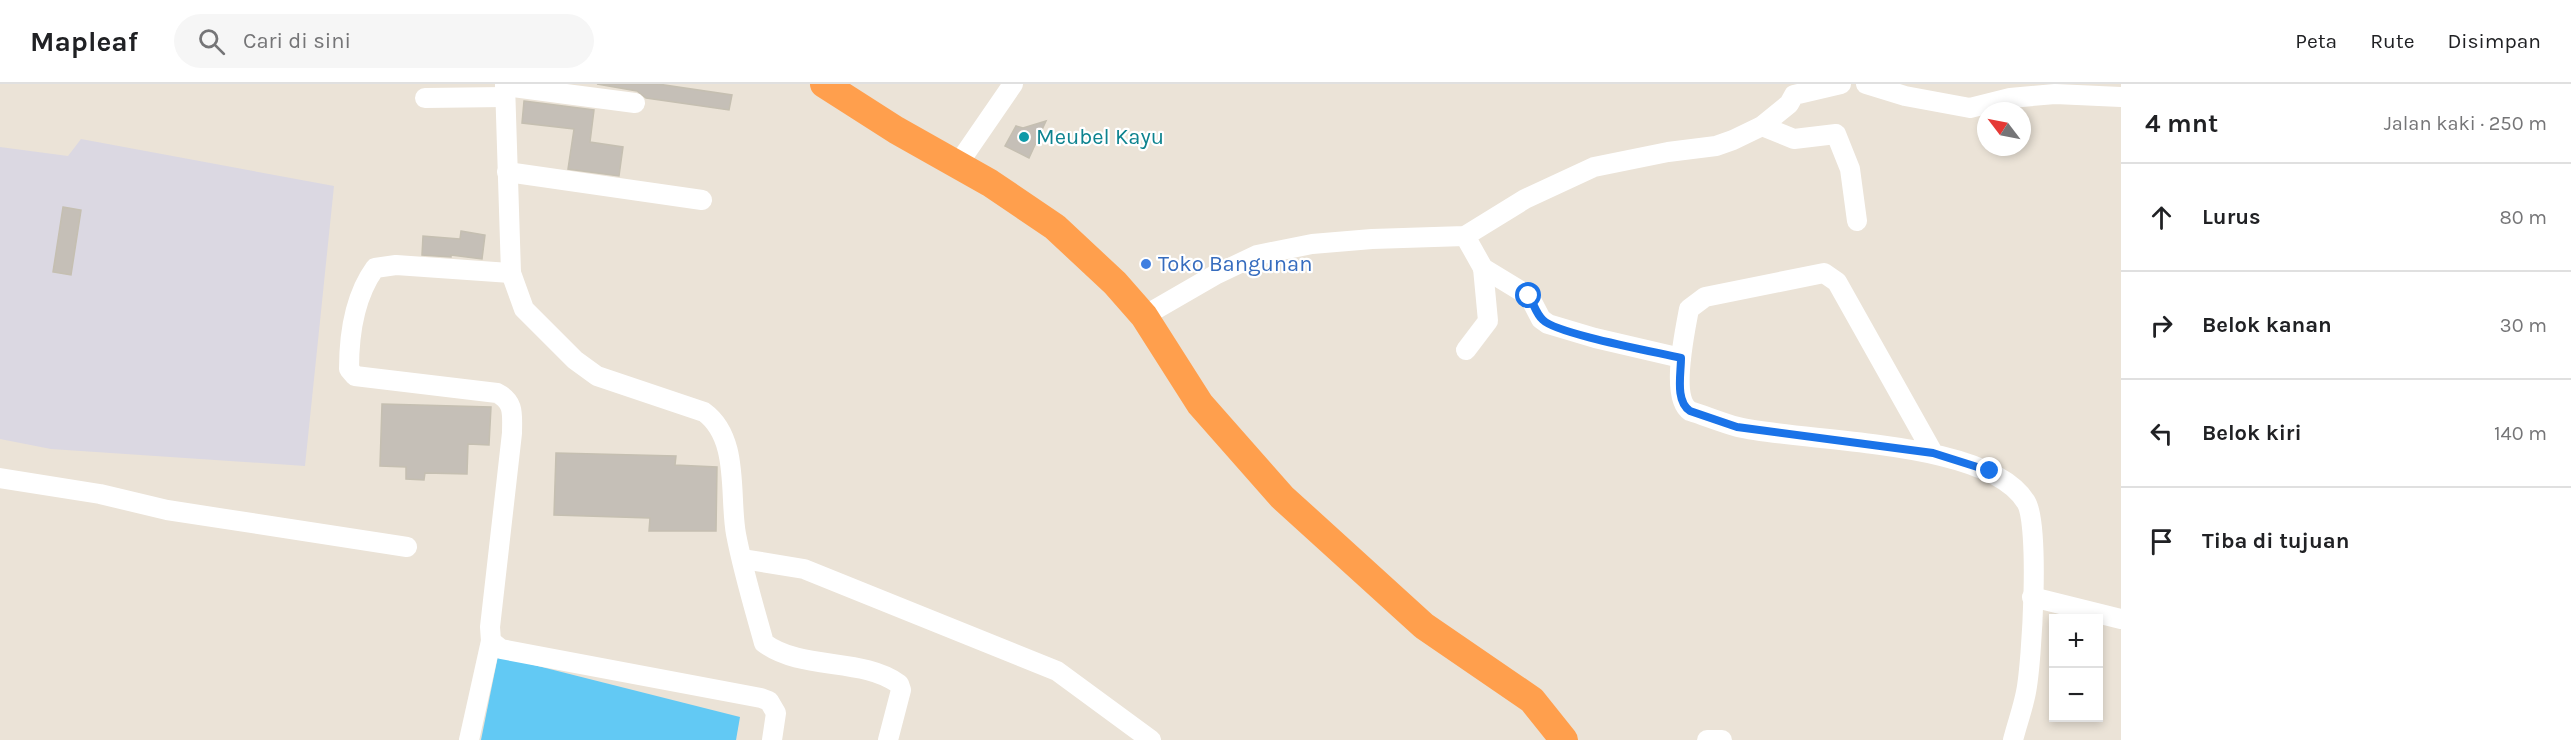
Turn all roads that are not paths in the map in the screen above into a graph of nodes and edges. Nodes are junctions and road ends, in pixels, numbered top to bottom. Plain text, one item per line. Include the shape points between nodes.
1 (824, 84) edge
2 (1013, 84) edge
3 (1841, 84) edge
4 (1866, 84) edge
5 (505, 89) edge
6 (1791, 90) edge
7 (2121, 97) edge
8 (425, 98) dead end
9 (635, 103) dead end
10 (1762, 126) junction
11 (958, 164) junction
12 (507, 172) junction
13 (702, 200) dead end
14 (1857, 221) dead end
15 (1465, 236) junction
16 (1483, 268) junction
17 (511, 273) junction
18 (1144, 316) junction
19 (1466, 350) dead end
20 (1681, 358) junction
21 (1933, 453) junction
22 (0, 478) edge
23 (407, 547) dead end
24 (743, 559) junction
25 (2032, 597) junction
26 (2121, 619) edge
27 (491, 641) junction
28 (469, 740) edge
29 (772, 740) edge
30 (888, 740) edge
31 (1151, 740) edge
32 (1564, 740) edge
33 (1707, 740) edge
34 (1722, 740) edge
35 (2013, 740) edge

1 - 11 highway
2 - 11 street
3 - 6 street
4 - 7 street via 1970,108 2010,98 2055,94
5 - 8 street
5 - 9 street
5 - 12 street
6 - 10 street via 1789,104
10 - 14 street via 1794,140 1836,135 1850,169
10 - 15 street via 1716,146 1594,166 1525,199
11 - 18 highway via 1055,227
12 - 13 street
12 - 17 street
15 - 16 street
15 - 18 street via 1372,238 1257,255
16 - 19 street via 1488,321
16 - 20 street via 1529,296 1548,324
17 - 24 street via 524,309 574,360 597,376 713,418 721,429 729,461 736,534
17 - 27 street via 396,265 375,268 364,283 349,335 348,369 355,376 497,393 507,398 512,407
18 - 32 highway via 1200,404 1282,497 1425,626 1532,700
20 - 21 street via 1681,397 1690,411 1737,427
20 - 21 street via 1689,309 1705,297 1824,273 1837,282
21 - 25 street via 1990,471 2015,488 2027,503 2033,522
22 - 23 street via 100,494 167,510
24 - 30 street via 764,643 780,654 882,675 899,684 901,690
24 - 31 street via 804,569 1058,670
25 - 26 street
25 - 35 street via 2026,691
27 - 28 street
27 - 29 street via 501,649 754,696 773,705 776,713
33 - 34 street

